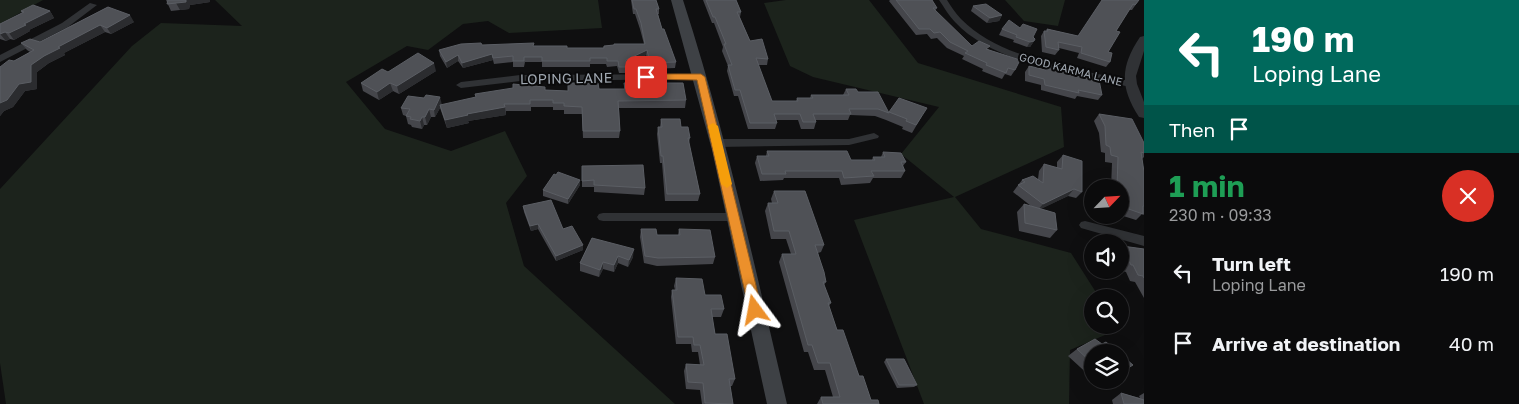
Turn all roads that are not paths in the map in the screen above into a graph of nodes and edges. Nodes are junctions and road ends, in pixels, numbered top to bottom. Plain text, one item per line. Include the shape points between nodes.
1 (677, 0) edge
2 (943, 0) edge
3 (93, 6) dead end
4 (1144, 38) edge
5 (0, 59) edge
6 (701, 77) junction
7 (1130, 84) junction
8 (462, 86) dead end
9 (1144, 114) edge
10 (874, 136) dead end
11 (717, 143) junction
12 (603, 217) dead end
13 (734, 217) junction
14 (1085, 225) dead end
15 (1144, 242) edge
16 (777, 404) edge

1 - 6 main road
2 - 7 street, GOOD KARMA LANE via 964,27 1001,49 1024,58
3 - 5 street via 65,25
4 - 7 street via 1129,70
6 - 8 street, LOPING LANE via 520,78
6 - 11 main road
7 - 9 street
10 - 11 street via 849,142
11 - 13 main road
12 - 13 street
13 - 16 main road
14 - 15 street

